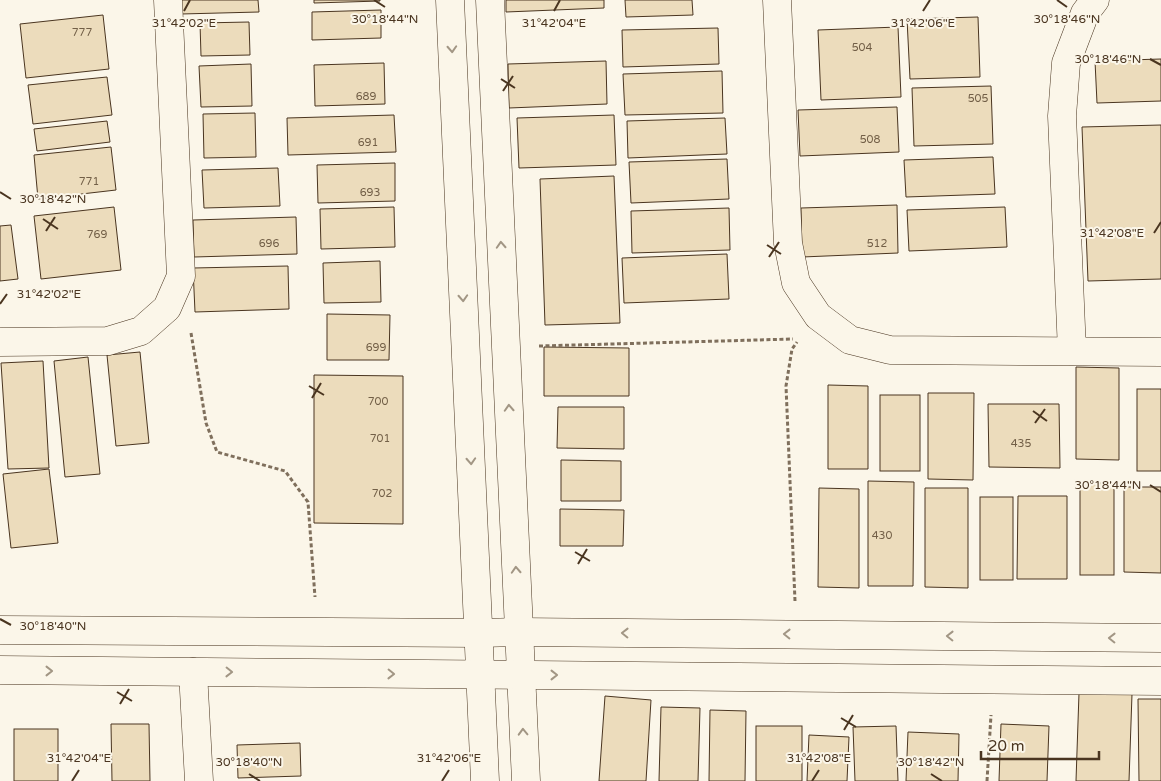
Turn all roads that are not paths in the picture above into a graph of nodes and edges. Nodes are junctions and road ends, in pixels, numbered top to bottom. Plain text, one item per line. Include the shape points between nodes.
1 (168, 0) edge
2 (450, 0) edge
3 (490, 0) edge
4 (777, 0) edge
5 (1094, 0) edge
6 (0, 342) edge
7 (1072, 351) junction
8 (1161, 352) edge
9 (0, 630) edge
10 (519, 632) junction
11 (479, 633) junction
12 (1161, 638) edge
13 (0, 670) edge
14 (193, 672) junction
15 (480, 675) junction
16 (521, 675) junction
17 (1161, 681) edge
18 (199, 781) edge
19 (485, 781) edge
20 (526, 781) edge

1 - 6 street via 181,276 167,308 141,331 108,341
2 -> 11 street
10 -> 3 street
4 - 7 street via 788,243 796,283 818,316 850,340 890,350
5 - 7 street via 1085,13 1066,63 1062,116
7 - 8 street
9 - 11 street
10 - 11 street
12 -> 10 street
10 - 16 street
11 - 15 street
13 -> 14 street
14 -> 15 street
14 - 18 street
15 - 16 street
15 - 19 street
16 -> 17 street
20 -> 16 street

